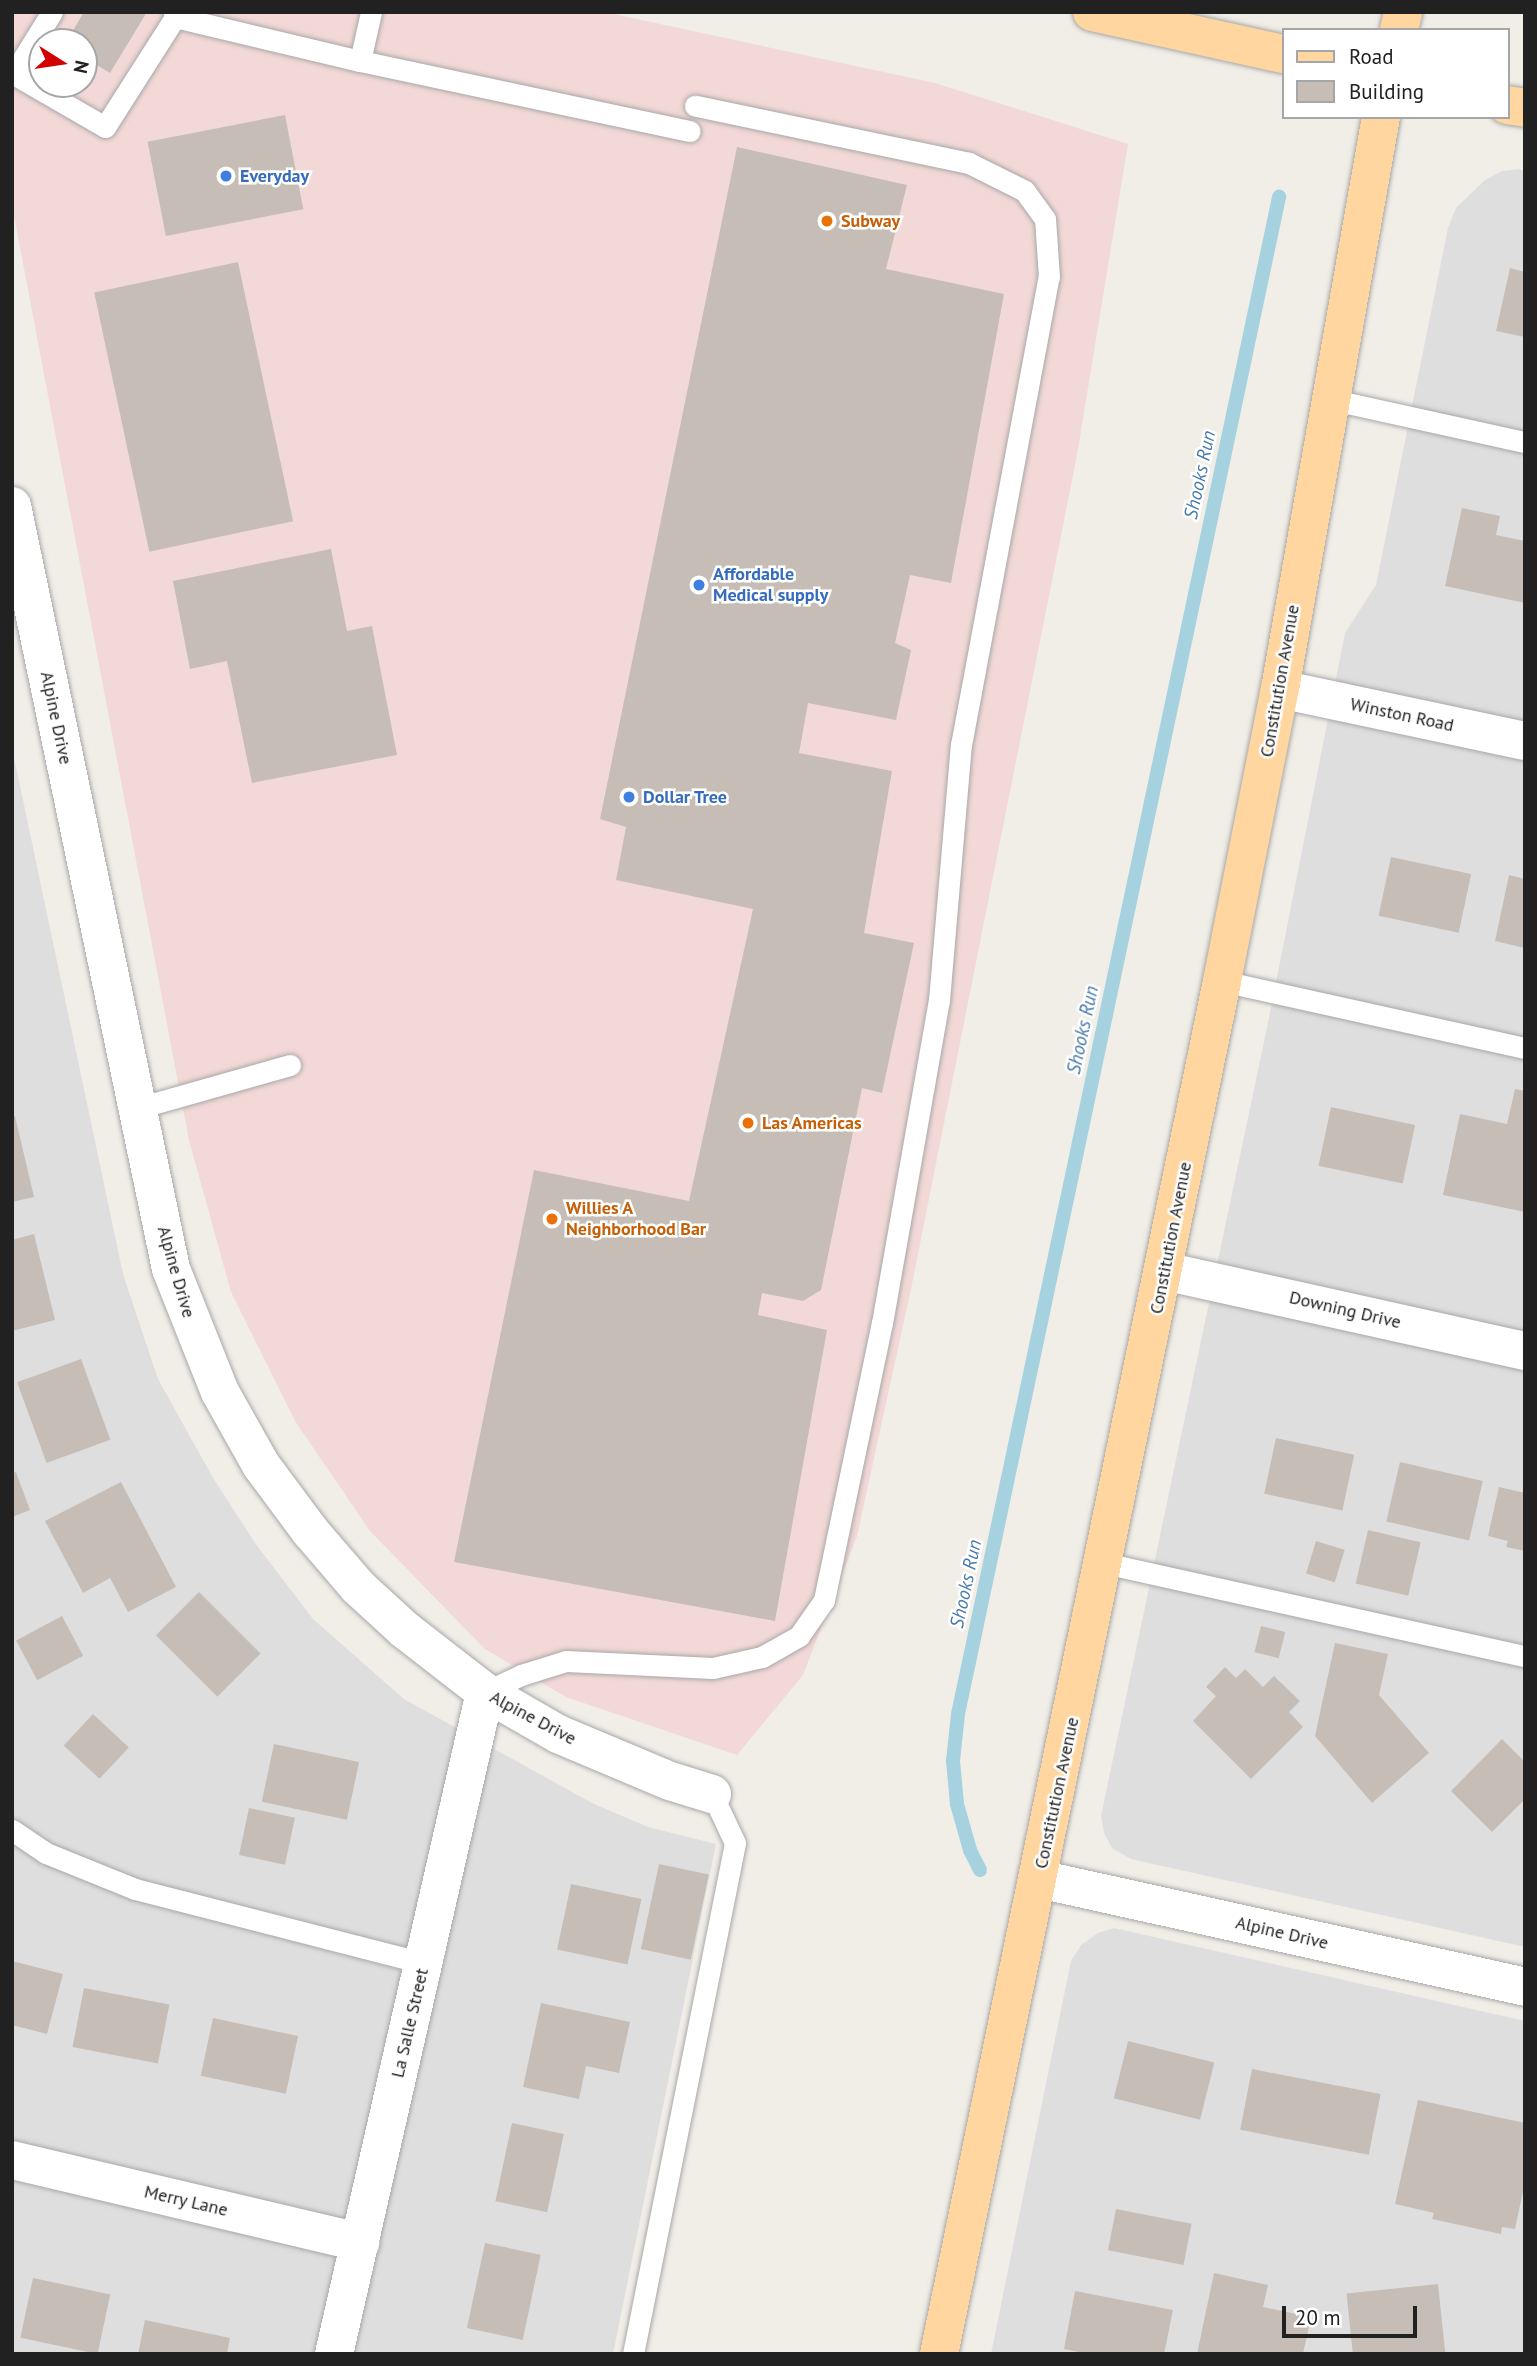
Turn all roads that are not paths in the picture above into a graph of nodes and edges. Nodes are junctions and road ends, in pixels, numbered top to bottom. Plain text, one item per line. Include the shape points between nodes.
1 (52, 12) edge
2 (371, 12) edge
3 (1092, 12) edge
4 (175, 15) edge
5 (1282, 54) edge
6 (360, 61) junction
7 (13, 75) edge
8 (695, 106) dead end
9 (1381, 119) edge
10 (690, 131) dead end
11 (1329, 399) junction
12 (1525, 442) edge
13 (12, 506) edge
14 (1280, 689) junction
15 (1525, 741) edge
16 (1222, 981) junction
17 (1525, 1048) edge
18 (290, 1065) dead end
19 (138, 1108) junction
20 (1164, 1271) junction
21 (1525, 1351) edge
22 (1104, 1563) junction
23 (1525, 1656) edge
24 (485, 1692) junction
25 (712, 1794) joint
26 (12, 1829) edge
27 (1039, 1879) junction
28 (423, 1963) junction
29 (1525, 1987) edge
30 (12, 2160) edge
31 (360, 2242) junction
32 (334, 2354) edge
33 (633, 2354) edge
34 (939, 2354) edge

1 - 7 lane
2 - 6 lane
3 - 5 main road
4 - 6 lane
4 - 7 lane via 105,127
6 - 10 lane
8 - 24 lane via 969,163 1025,191 1045,219 1049,277 961,745 939,1000 882,1322 824,1600 799,1636 762,1657 713,1668 566,1661
9 - 11 main road, Constitution Avenue
11 - 12 lane
11 - 14 main road, Constitution Avenue
13 - 19 street, Alpine Drive
14 - 15 street, Winston Road
14 - 16 main road, Constitution Avenue
16 - 17 lane
16 - 20 main road, Constitution Avenue
18 - 19 lane
19 - 24 street, Alpine Drive via 171,1269 220,1392 261,1465 358,1587
20 - 21 street, Downing Drive
20 - 22 main road, Constitution Avenue
22 - 23 lane
22 - 27 main road, Constitution Avenue
24 - 25 street, Alpine Drive via 558,1734
24 - 28 street, La Salle Street
25 - 33 lane via 735,1843
26 - 28 lane via 46,1853 135,1889
27 - 29 street, Alpine Drive
27 - 34 main road, Constitution Avenue
28 - 31 street, La Salle Street
30 - 31 street, Merry Lane
31 - 32 street, La Salle Street

